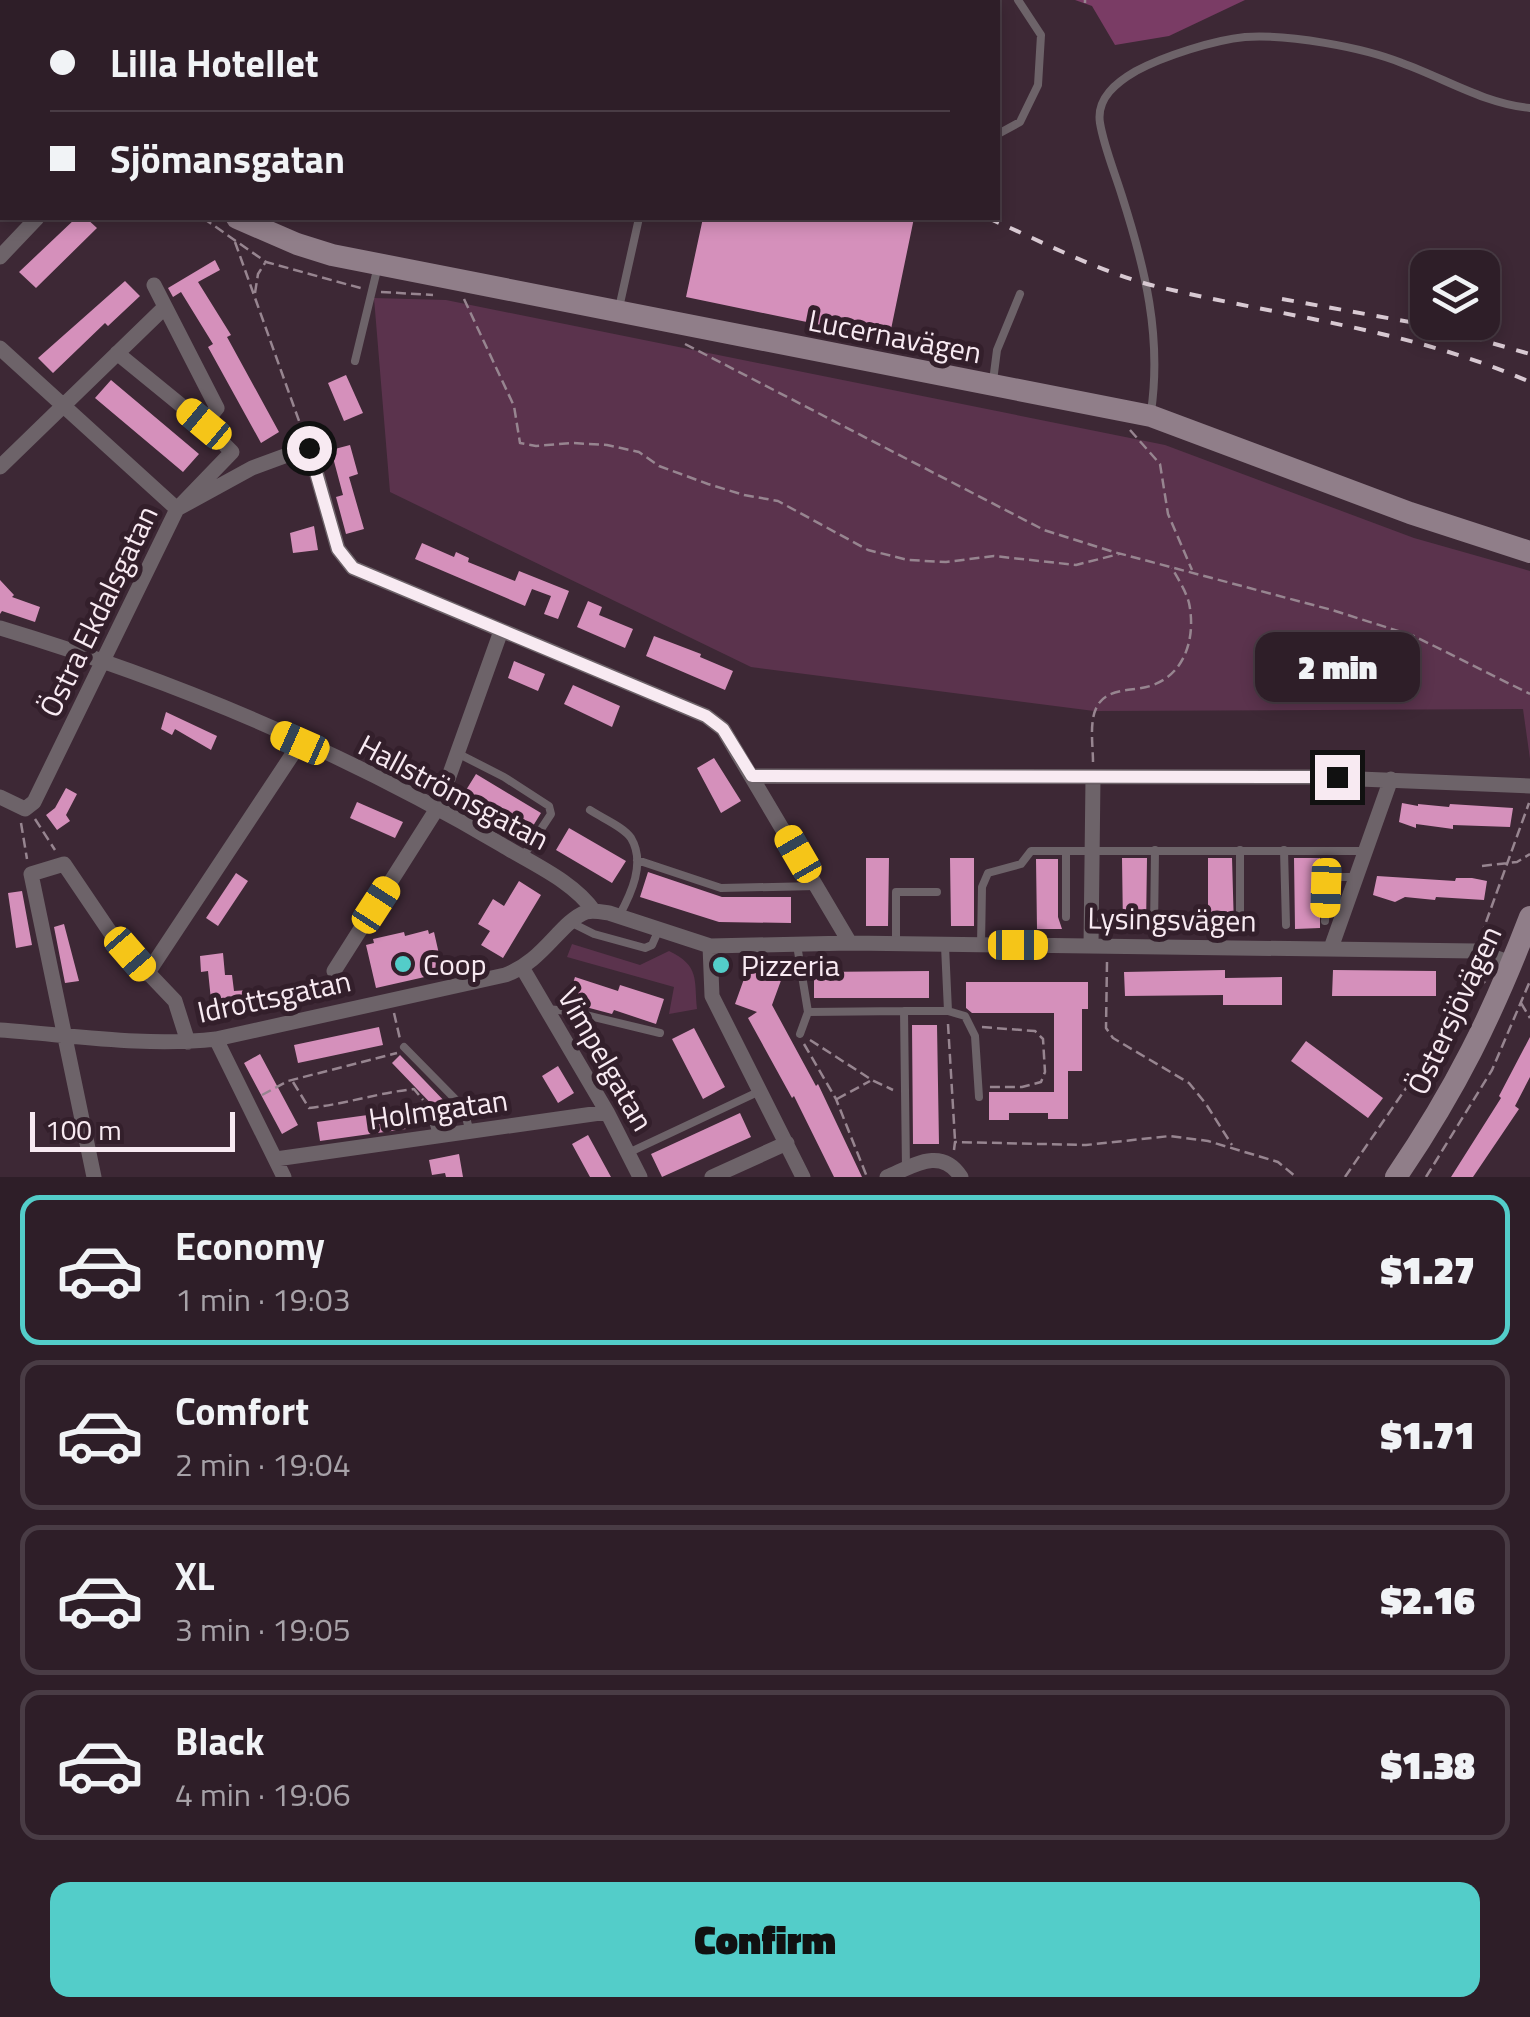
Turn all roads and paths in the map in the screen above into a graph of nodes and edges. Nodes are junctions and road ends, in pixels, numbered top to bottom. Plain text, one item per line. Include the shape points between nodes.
1 (1018, 0) edge
2 (1530, 108) edge
3 (1000, 133) edge
4 (35, 220) edge
5 (206, 220) edge
6 (242, 220) edge
7 (639, 220) edge
8 (235, 242) junction
9 (0, 256) edge
10 (266, 262) junction
11 (378, 265) junction
12 (154, 285) dead end
13 (372, 291) junction
14 (1020, 294) dead end
15 (442, 295) dead end
16 (255, 296) junction
17 (454, 297) dead end
18 (165, 306) junction
19 (618, 312) junction
20 (694, 342) dead end
21 (0, 348) edge
22 (117, 352) junction
23 (354, 361) dead end
24 (992, 386) junction
25 (63, 405) junction
26 (204, 424) junction
27 (1146, 424) junction
28 (309, 448) junction
29 (0, 467) edge
30 (177, 509) junction
31 (1530, 552) edge
32 (1120, 554) junction
33 (1171, 566) junction
34 (1193, 572) junction
35 (0, 628) edge
36 (500, 631) junction
37 (105, 660) junction
38 (1530, 694) edge
39 (300, 743) junction
40 (458, 754) junction
41 (752, 776) junction
42 (1092, 777) junction
43 (1391, 779) junction
44 (1530, 786) edge
45 (0, 797) edge
46 (1530, 801) edge
47 (438, 808) junction
48 (1527, 808) junction
49 (26, 810) junction
50 (590, 810) dead end
51 (1530, 820) edge
52 (1155, 850) junction
53 (1240, 850) junction
54 (1284, 850) junction
55 (1066, 851) junction
56 (1366, 851) junction
57 (1092, 852) junction
58 (1530, 854) edge
59 (522, 858) junction
60 (636, 860) junction
61 (64, 864) junction
62 (1507, 865) junction
63 (1482, 866) dead end
64 (31, 874) junction
65 (1356, 877) junction
66 (816, 886) junction
67 (938, 892) dead end
68 (594, 911) junction
69 (619, 916) junction
70 (1066, 917) dead end
71 (1530, 917) edge
72 (1240, 920) dead end
73 (1325, 921) dead end
74 (572, 923) junction
75 (1286, 925) dead end
76 (1154, 929) dead end
77 (658, 930) junction
78 (850, 943) junction
79 (896, 944) junction
80 (945, 944) junction
81 (981, 944) junction
82 (710, 946) junction
83 (798, 946) junction
84 (1099, 946) junction
85 (1331, 948) junction
86 (1476, 951) junction
87 (1512, 963) junction
88 (522, 969) junction
89 (334, 971) dead end
90 (147, 974) junction
91 (1530, 981) edge
92 (1460, 990) junction
93 (1520, 999) junction
94 (391, 1000) junction
95 (546, 1009) junction
96 (904, 1011) junction
97 (808, 1012) junction
98 (948, 1012) junction
99 (1530, 1018) edge
100 (970, 1027) junction
101 (0, 1030) edge
102 (660, 1033) dead end
103 (64, 1034) junction
104 (800, 1034) junction
105 (216, 1038) junction
106 (188, 1042) junction
107 (404, 1047) junction
108 (872, 1080) junction
109 (292, 1081) junction
110 (760, 1091) junction
111 (978, 1092) joint
112 (904, 1095) junction
113 (836, 1099) junction
114 (248, 1103) junction
115 (430, 1108) joint
116 (607, 1112) junction
117 (470, 1132) junction
118 (437, 1136) junction
119 (788, 1142) junction
120 (955, 1142) junction
121 (1234, 1148) junction
122 (628, 1153) junction
123 (276, 1160) junction
124 (948, 1162) junction
125 (906, 1168) junction
126 (94, 1177) edge
127 (284, 1177) edge
128 (640, 1177) edge
129 (712, 1177) edge
130 (803, 1177) edge
131 (867, 1177) edge
132 (887, 1177) edge
133 (961, 1177) edge
134 (1296, 1177) edge
135 (1345, 1177) edge
136 (1396, 1177) edge
137 (1426, 1177) edge

1 - 3 lane via 1041,35 1038,85 1020,122
2 - 27 lane via 1504,105 1362,50 1279,38 1243,37 1126,76 1106,94 1100,122 1145,269 1156,347
4 - 9 street
5 - 8 path
6 - 11 street, Lucernavägen via 297,244
7 - 19 lane
8 - 10 path
8 - 16 path
10 - 13 path
10 - 16 path
11 - 13 lane
11 - 19 street, Lucernavägen
12 - 18 street
13 - 15 path
13 - 23 lane
14 - 24 lane via 997,350
16 - 28 path
17 - 32 path via 464,299 499,373 520,442 607,444 638,452 708,484 778,501 868,550 908,560 994,556 1076,565
18 - 22 street
18 - 26 street via 218,408
19 - 24 street, Lucernavägen
20 - 32 path via 675,339 1044,530
21 - 25 street
22 - 25 street
22 - 26 street
24 - 27 street, Lucernavägen
25 - 29 street
25 - 30 street
26 - 30 street via 232,452
27 - 31 street, Lucernavägen
27 - 34 path via 1129,428 1160,464 1168,514
28 - 30 street, Östra Ekdalsgatan via 252,468
28 - 36 street via 347,563
30 - 37 street, Östra Ekdalsgatan
32 - 33 path
33 - 34 path
33 - 42 path via 1188,599 1191,640 1172,674 1102,698 1094,711
34 - 38 path via 1414,636
35 - 37 street, Hallströmsgatan
36 - 40 street
36 - 41 street via 706,716 723,729
37 - 39 street, Hallströmsgatan
37 - 49 street, Östra Ekdalsgatan
39 - 47 street, Hallströmsgatan
39 - 90 street
40 - 47 street
40 - 59 lane via 549,806 551,814
41 - 42 street
41 - 66 street
42 - 43 street
42 - 57 street
43 - 44 street
43 - 56 street
45 - 49 street
46 - 48 path
47 - 59 street, Hallströmsgatan
47 - 89 street
48 - 51 path
48 - 62 path
49 - 61 path
49 - 64 path via 21,835
50 - 60 lane via 630,836
52 - 53 lane
52 - 57 lane
52 - 76 lane
53 - 54 lane
53 - 72 lane
54 - 56 lane
54 - 75 lane
55 - 57 lane
55 - 70 lane
55 - 81 lane via 1032,851 1021,864 988,873
56 - 65 street
57 - 84 street
58 - 62 path
59 - 68 street, Hallströmsgatan via 576,890
60 - 66 lane via 721,888
60 - 69 lane via 634,887
61 - 64 street
61 - 90 street
62 - 63 path
62 - 86 path
64 - 103 street
65 - 73 lane via 1328,878
65 - 85 street
66 - 78 street
67 - 79 lane via 896,892
68 - 69 street, Lysingsvägen
68 - 74 street, Idrottsgatan
69 - 77 street, Lysingsvägen
71 - 87 street, Östersjövägen
74 - 77 lane via 645,948
74 - 88 street, Idrottsgatan
77 - 82 street, Lysingsvägen
78 - 79 street, Lysingsvägen
78 - 83 street, Lysingsvägen
79 - 80 street, Lysingsvägen
80 - 81 street, Lysingsvägen
80 - 98 lane
81 - 84 street, Lysingsvägen
82 - 83 street, Lysingsvägen
82 - 110 street via 712,996
83 - 97 lane
84 - 85 street, Lysingsvägen
84 - 121 path via 1106,1028 1189,1083
85 - 86 street, Lysingsvägen
86 - 87 street, Lysingsvägen
87 - 136 street, Östersjövägen via 1471,1057
88 - 94 street, Idrottsgatan
88 - 95 street, Vimpelgatan
90 - 106 street via 174,1001
91 - 93 path
92 - 92 path via 1465,977 1470,964 1484,982
92 - 135 path via 1435,1046
93 - 99 path
93 - 137 path via 1492,1070
94 - 105 street, Idrottsgatan
94 - 107 path
95 - 102 lane
95 - 116 street, Vimpelgatan
96 - 97 lane
96 - 98 lane
96 - 112 lane
97 - 104 lane
98 - 100 lane via 966,1016
98 - 120 path
100 - 111 lane
100 - 111 path via 1035,1031 1043,1038 1040,1082
101 - 103 street, Idrottsgatan
103 - 106 street, Idrottsgatan
103 - 126 street
104 - 108 path
104 - 113 path
105 - 106 street, Idrottsgatan
105 - 114 street
107 - 109 path via 386,1059
107 - 117 lane via 463,1108
108 - 112 path
108 - 113 path
109 - 114 path
109 - 115 path via 309,1108 414,1089
110 - 119 street
110 - 122 lane
112 - 125 lane
113 - 131 path
114 - 123 street
115 - 118 lane
116 - 117 street, Holmgatan
116 - 122 street, Vimpelgatan
117 - 118 street, Holmgatan
118 - 123 street, Holmgatan
119 - 129 street
119 - 130 street
120 - 121 path via 1086,1145 1170,1136
120 - 124 path
121 - 134 path via 1278,1162
122 - 128 street, Vimpelgatan
123 - 127 street
124 - 125 street via 926,1159
124 - 133 street
125 - 132 street

